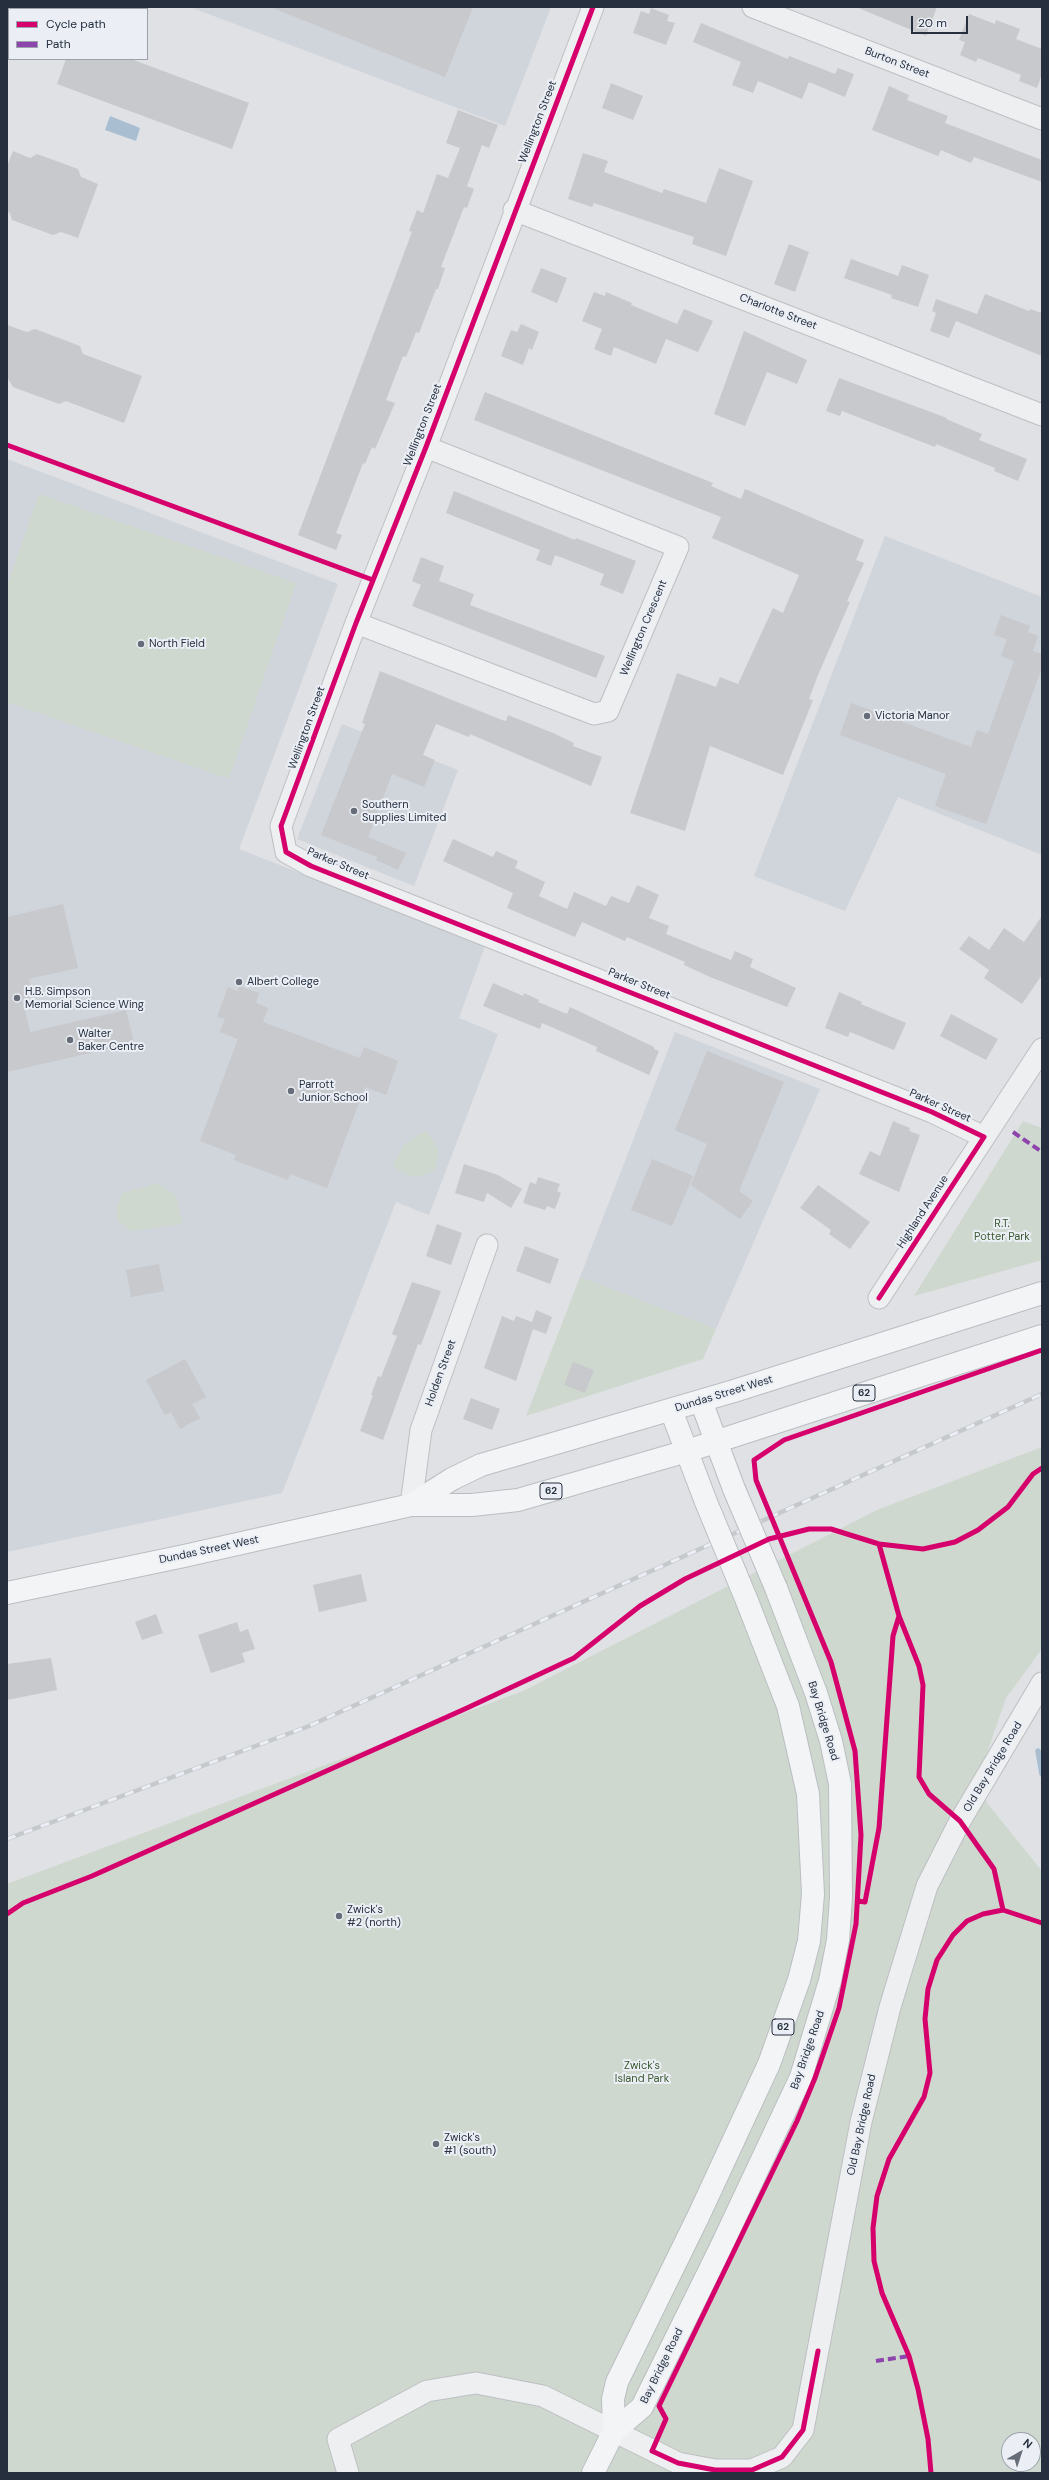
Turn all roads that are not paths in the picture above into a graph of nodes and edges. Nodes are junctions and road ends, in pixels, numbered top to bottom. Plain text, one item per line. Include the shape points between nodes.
1 (593, 7) edge
2 (753, 7) edge
3 (1042, 119) edge
4 (514, 210) junction
5 (1042, 414) edge
6 (426, 447) junction
7 (356, 623) junction
8 (286, 852) joint
9 (1042, 1049) edge
10 (984, 1137) junction
11 (487, 1245) dead end
12 (1042, 1293) edge
13 (879, 1298) dead end
14 (1042, 1336) edge
15 (701, 1401) junction
16 (671, 1410) junction
17 (716, 1441) junction
18 (687, 1451) junction
19 (411, 1505) junction
20 (7, 1593) edge
21 (1042, 1683) edge
22 (614, 2431) junction
23 (786, 2465) edge
24 (348, 2473) edge
25 (593, 2473) edge

1 - 4 street, Wellington Street
2 - 3 street, Burton Street
4 - 5 street, Charlotte Street
4 - 6 street, Wellington Street
6 - 7 street, Wellington Street
6 - 7 street, Wellington Crescent via 678,547 608,711 594,714
7 - 8 street, Wellington Street via 281,826
8 - 10 street, Parker Street via 311,866 471,927 925,1109
9 - 10 street, Highland Avenue
10 - 13 street, Highland Avenue
11 - 19 street, Holden Street via 421,1430
12 - 15 main road, Dundas Street West
14 - 17 main road, Dundas Street West / 62
15 - 16 main road, Dundas Street West
15 - 17 main road, Bay Bridge Road / 62
16 - 18 main road, 62
16 - 19 main road, Dundas Street West via 481,1465 452,1479
17 - 18 main road, Dundas Street West / 62
17 - 22 main road, Bay Bridge Road / 62, bridge via 776,1588 816,1693 831,1741 840,1784 841,1897 838,1940 830,1981 801,2077 642,2408
18 - 19 main road, Dundas Street West / 62 via 518,1500 472,1505
18 - 22 main road, 62, bridge via 788,1706 808,1794 813,1894 809,1941 799,1980 770,2064 702,2210 617,2382 613,2399
19 - 20 main road, Dundas Street West
21 - 23 street, Old Bay Bridge Road via 960,1821 927,1886 890,2007 861,2122 803,2430
22 - 23 street, Old Bay Bridge Road via 678,2463 715,2470 752,2470
22 - 24 street, Old Bay Bridge Road via 543,2396 476,2383 427,2391 338,2439
22 - 25 main road, 62

